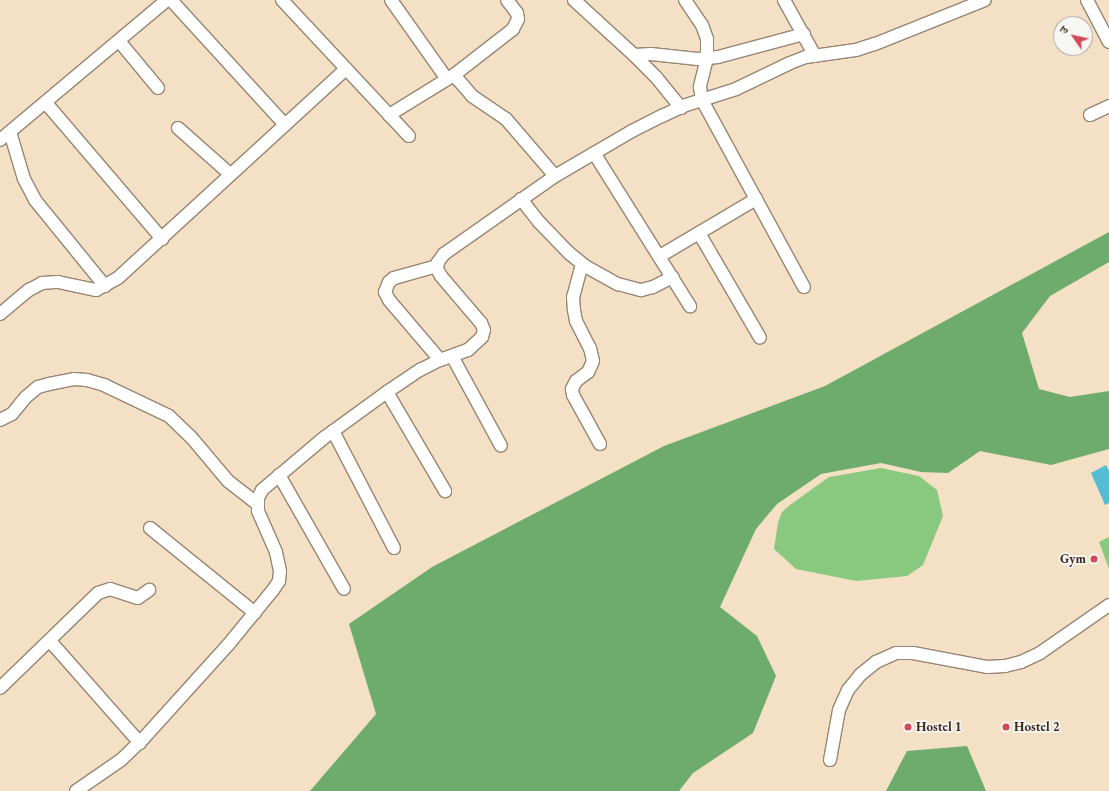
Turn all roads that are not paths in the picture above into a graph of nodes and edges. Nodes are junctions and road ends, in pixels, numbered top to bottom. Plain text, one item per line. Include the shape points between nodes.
1 (167, 0) edge
2 (171, 0) edge
3 (282, 0) edge
4 (508, 0) edge
5 (574, 0) edge
6 (685, 0) edge
7 (784, 0) edge
8 (986, 0) edge
9 (1086, 0) edge
10 (394, 1) edge
11 (804, 34) junction
12 (119, 41) junction
13 (1109, 42) edge
14 (634, 55) junction
15 (815, 56) junction
16 (707, 58) junction
17 (346, 69) junction
18 (451, 77) junction
19 (158, 88) dead end
20 (702, 100) junction
21 (46, 103) junction
22 (1109, 106) edge
23 (681, 108) junction
24 (389, 115) junction
25 (1090, 115) dead end
26 (285, 125) junction
27 (178, 128) dead end
28 (10, 132) junction
29 (409, 136) dead end
30 (0, 140) edge
31 (594, 153) junction
32 (230, 174) junction
33 (555, 176) junction
34 (521, 199) junction
35 (756, 199) junction
36 (699, 233) junction
37 (162, 239) junction
38 (660, 256) junction
39 (582, 264) junction
40 (437, 266) junction
41 (673, 277) junction
42 (105, 286) junction
43 (804, 287) dead end
44 (690, 306) dead end
45 (0, 314) edge
46 (760, 338) dead end
47 (452, 356) junction
48 (440, 360) junction
49 (387, 392) junction
50 (0, 420) edge
51 (333, 431) junction
52 (600, 444) dead end
53 (501, 446) dead end
54 (279, 475) junction
55 (445, 492) dead end
56 (257, 504) junction
57 (150, 528) dead end
58 (394, 548) dead end
59 (344, 589) dead end
60 (150, 590) dead end
61 (1109, 605) edge
62 (255, 613) junction
63 (50, 641) junction
64 (0, 688) edge
65 (140, 742) junction
66 (830, 760) dead end
67 (76, 791) edge

1 - 12 street
2 - 26 street
3 - 17 street
4 - 18 street via 517,13 517,24 503,38
5 - 14 street
6 - 16 street via 702,25 707,39
7 - 11 street
8 - 15 street via 875,44 856,50
9 - 13 street
10 - 18 street
11 - 15 street
11 - 16 street via 728,55
12 - 19 street
12 - 21 street
14 - 16 street
14 - 23 street
15 - 20 street via 790,63 736,89
16 - 20 street via 700,87
17 - 24 street
17 - 26 street
18 - 24 street
18 - 33 street via 472,96 506,119
20 - 23 street
20 - 35 street
21 - 28 street
21 - 37 street
22 - 25 street
23 - 31 street via 632,131
24 - 29 street
26 - 32 street
27 - 32 street
28 - 30 street
28 - 42 street via 24,179 35,200
31 - 33 street
31 - 38 street
32 - 37 street
33 - 34 street
34 - 39 street via 554,239
34 - 40 street via 444,254
35 - 36 street
35 - 43 street
36 - 38 street
36 - 46 street
37 - 42 street
38 - 41 street
39 - 41 street via 618,284 641,290
39 - 52 street via 572,297 576,321 590,348 592,361 588,372 576,381 572,389
40 - 47 street via 441,276 481,323 484,330 477,343 468,350
40 - 48 street via 394,278 388,282 385,292
41 - 44 street
42 - 45 street via 90,290 58,282 42,283 29,290
47 - 48 street
47 - 53 street
48 - 49 street
49 - 51 street
49 - 55 street
50 - 56 street via 12,414 26,397 38,388 49,384 74,379 104,385 169,416 228,481
51 - 54 street
51 - 58 street
54 - 56 street via 262,490
54 - 59 street
56 - 62 street via 276,552 280,571 274,590
57 - 62 street
60 - 63 street via 138,598 116,590 103,591
61 - 66 street via 1040,653 1010,665 987,667 913,653 896,653 876,662 860,675 848,690 839,710
62 - 65 street
63 - 64 street
63 - 65 street
65 - 67 street via 121,760

